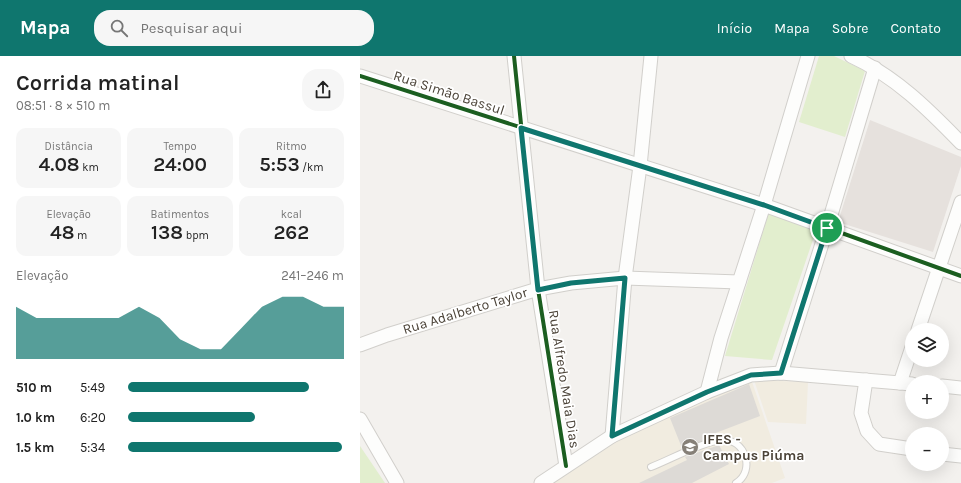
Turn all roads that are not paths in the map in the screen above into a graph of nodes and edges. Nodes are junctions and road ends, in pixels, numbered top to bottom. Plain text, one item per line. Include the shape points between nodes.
1 (514, 56) edge
2 (651, 56) edge
3 (808, 56) edge
4 (851, 56) edge
5 (875, 68) junction
6 (360, 76) edge
7 (521, 128) junction
8 (961, 143) edge
9 (640, 166) junction
10 (961, 202) edge
11 (764, 205) junction
12 (827, 228) junction
13 (938, 269) junction
14 (961, 276) edge
15 (625, 278) junction
16 (739, 282) junction
17 (538, 290) junction
18 (920, 323) edge
19 (360, 345) edge
20 (781, 373) junction
21 (866, 380) junction
22 (905, 383) edge
23 (949, 387) edge
24 (961, 388) edge
25 (707, 392) junction
26 (360, 419) edge
27 (612, 436) junction
28 (905, 448) edge
29 (949, 455) edge
30 (961, 456) edge
31 (566, 466) junction
32 (650, 467) dead end
33 (397, 483) edge
34 (541, 483) edge
35 (736, 483) edge

1 - 7 street, Rua Alfredo Maia Dias
2 - 9 street
3 - 11 street
4 - 5 street
5 - 8 street via 905,88
5 - 12 street
6 - 7 street, Rua Simão Bassul
7 - 9 street, Rua Simão Bassul
7 - 17 street, Rua Alfredo Maia Dias
9 - 11 street, Rua Simão Bassul
9 - 15 street
10 - 13 street
11 - 12 street, Rua Simão Bassul
11 - 16 street
12 - 13 street, Rua Simão Bassul
12 - 20 street
13 - 14 street, Rua Simão Bassul
13 - 18 street
15 - 16 street, Rua Adalberto Taylor
15 - 17 street, Rua Adalberto Taylor via 571,283
15 - 27 street
16 - 25 street
17 - 19 street, Rua Adalberto Taylor
17 - 31 street, Rua Alfredo Maia Dias
20 - 21 street
20 - 25 street via 751,375
21 - 22 street
21 - 28 street via 861,412 867,431 879,444
23 - 24 street
25 - 27 street
26 - 33 street
27 - 31 street
29 - 30 street
31 - 34 street
32 - 35 lane via 708,443 724,440 744,450 747,460 746,471

